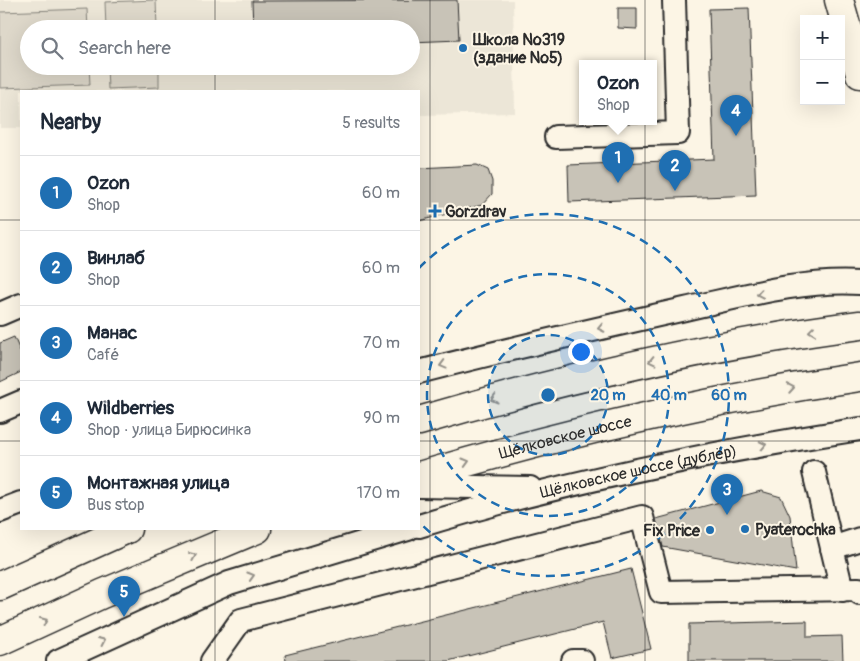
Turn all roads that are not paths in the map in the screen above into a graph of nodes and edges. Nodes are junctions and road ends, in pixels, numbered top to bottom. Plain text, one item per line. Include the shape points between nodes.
1 (674, 0) edge
2 (847, 7) edge
3 (860, 74) edge
4 (556, 137) dead end
5 (860, 283) edge
6 (20, 305) edge
7 (0, 314) edge
8 (860, 325) edge
9 (420, 372) edge
10 (860, 377) edge
11 (20, 402) edge
12 (0, 411) edge
13 (420, 422) edge
14 (860, 429) edge
15 (814, 472) dead end
16 (420, 476) edge
17 (420, 486) edge
18 (562, 488) junction
19 (20, 503) edge
20 (0, 510) edge
21 (420, 526) edge
22 (125, 530) edge
23 (256, 530) edge
24 (405, 530) edge
25 (860, 539) edge
26 (832, 548) junction
27 (0, 586) edge
28 (851, 591) edge
29 (0, 641) edge
30 (58, 661) edge
31 (212, 661) edge
32 (573, 661) edge
33 (582, 661) edge

1 - 4 street via 678,133
2 - 3 main road
5 -> 9 street via 834,281 743,296 514,347
6 - 7 street
8 -> 13 main road via 799,332 658,360 512,394
16 -> 10 main road, Щёлковское шоссе via 522,445 674,409
11 - 12 street
18 -> 14 street, Щёлковское шоссе (дублёр) via 775,442
15 - 26 street
17 - 18 street
18 - 21 street, Щёлковское шоссе (дублёр)
19 - 20 street
22 - 27 main road
29 -> 23 main road
30 -> 24 street via 229,583
25 - 26 street
26 - 28 street
28 - 31 street via 661,592 642,517 241,620
32 - 33 street

